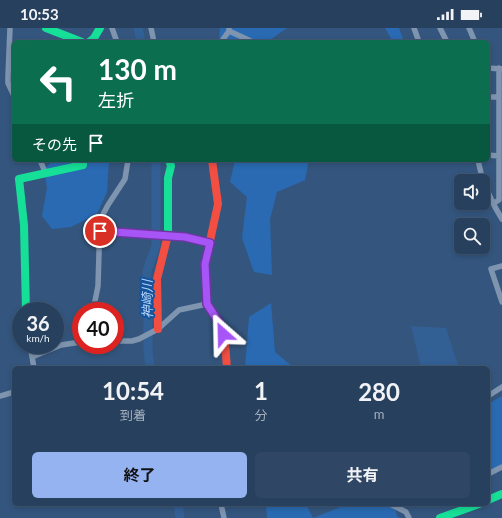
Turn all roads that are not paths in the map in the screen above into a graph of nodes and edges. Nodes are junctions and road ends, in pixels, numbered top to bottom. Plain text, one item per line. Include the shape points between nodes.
1 (10, 28) edge
2 (46, 28) edge
3 (100, 28) edge
4 (112, 28) edge
5 (151, 28) edge
6 (414, 28) edge
7 (440, 28) edge
8 (468, 28) edge
9 (229, 30) edge
10 (77, 40) edge
11 (92, 40) edge
12 (116, 40) edge
13 (154, 40) edge
14 (222, 40) edge
15 (249, 40) edge
16 (418, 40) edge
17 (446, 40) edge
18 (474, 40) edge
19 (490, 68) edge
20 (500, 69) edge
21 (12, 92) edge
22 (490, 96) edge
23 (499, 97) junction
24 (490, 155) edge
25 (499, 156) junction
26 (41, 162) edge
27 (83, 162) edge
28 (128, 162) edge
29 (170, 162) edge
30 (212, 162) edge
31 (478, 162) edge
32 (45, 172) junction
33 (494, 203) junction
34 (502, 219) edge
35 (100, 231) junction
36 (168, 236) junction
37 (210, 243) junction
38 (502, 266) edge
39 (26, 302) edge
40 (95, 302) edge
41 (502, 302) edge
42 (207, 304) junction
43 (158, 329) junction
44 (124, 341) edge
45 (72, 344) edge
46 (32, 354) edge
47 (32, 357) junction
48 (34, 366) edge
49 (227, 366) edge
50 (502, 387) edge
51 (12, 393) edge
52 (490, 395) edge
53 (0, 396) edge
54 (502, 467) edge
55 (490, 473) edge
56 (502, 494) edge
57 (490, 499) edge
58 (221, 506) edge
59 (395, 506) edge
60 (473, 506) edge
61 (224, 518) edge
62 (409, 518) edge
63 (440, 518) edge

1 - 21 street via 8,83
2 - 10 street
3 - 11 street
4 - 12 street
5 - 13 street
6 - 16 street
7 - 17 street
8 - 18 street
9 - 14 street
9 - 15 street
19 - 20 street
20 - 23 street
22 - 23 street
23 - 25 street
24 - 25 street
25 - 33 street via 499,200
26 - 32 street
27 - 32 street via 83,165
28 - 35 street via 125,179 100,220
29 - 36 street
30 - 37 street via 218,204
31 - 33 street via 483,182
32 - 39 street via 19,178 24,225
33 - 34 street
35 - 36 street
35 - 40 street via 98,286
36 - 37 street
36 - 43 street via 158,279
37 - 42 street via 205,264
38 - 41 street via 491,269
42 - 43 street via 179,310
42 - 49 street via 221,329
43 - 44 street via 139,339
45 - 47 street
46 - 47 street
47 - 48 street
50 - 52 street
51 - 53 street
54 - 55 street
56 - 57 street
58 - 61 street
59 - 62 street via 406,512
60 - 63 street

